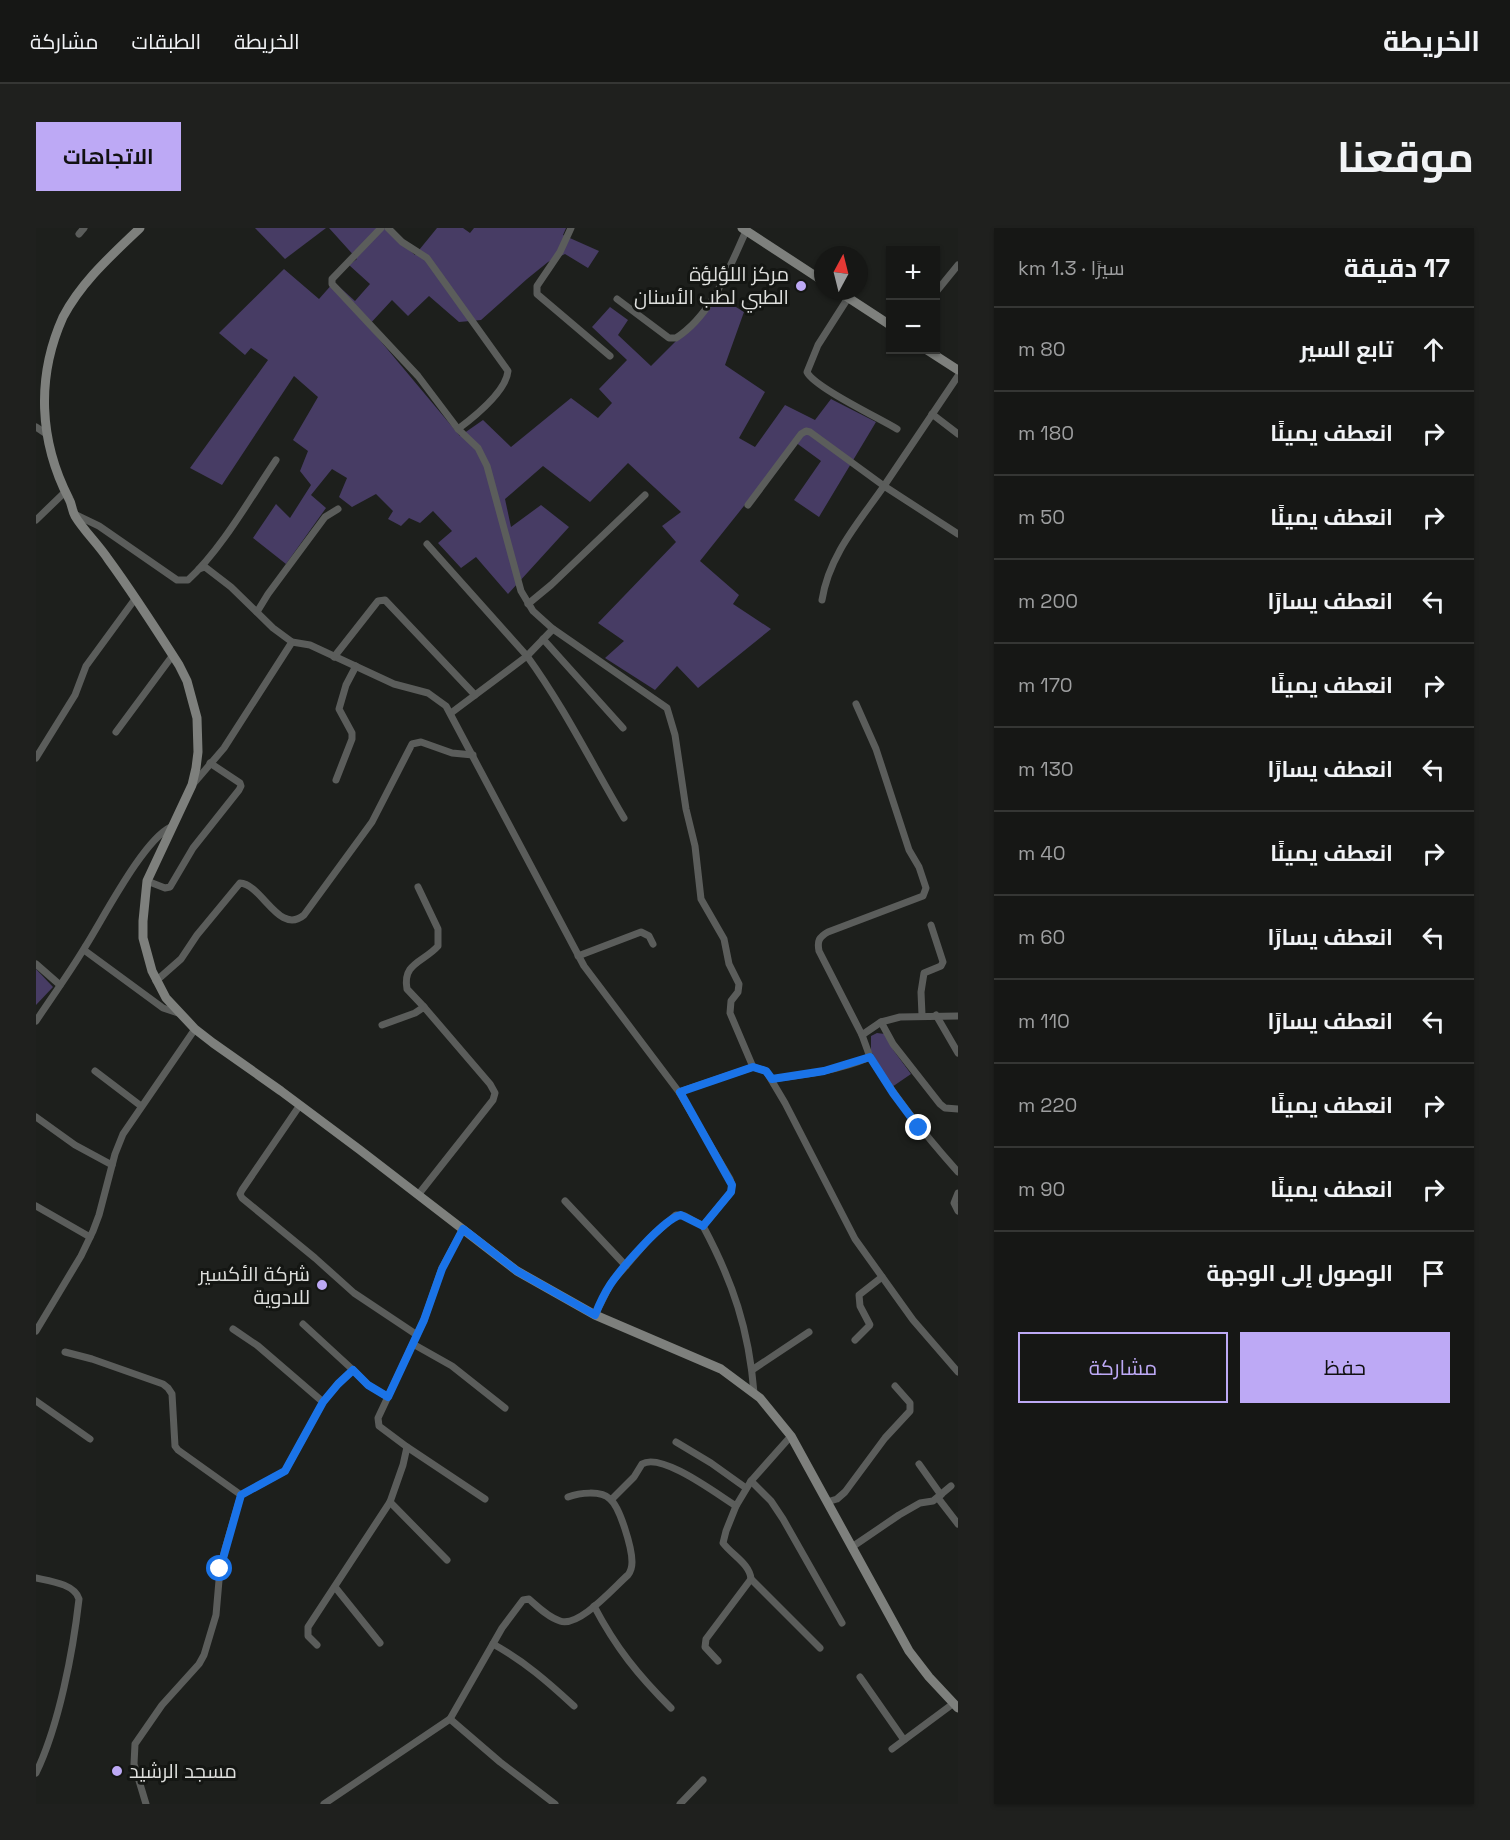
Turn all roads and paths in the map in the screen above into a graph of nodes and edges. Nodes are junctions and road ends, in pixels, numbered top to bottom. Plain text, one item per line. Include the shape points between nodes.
1 (140, 228) edge
2 (381, 228) edge
3 (388, 228) edge
4 (571, 228) edge
5 (751, 231) edge
6 (958, 265) edge
7 (814, 275) edge
8 (940, 287) edge
9 (617, 300) dead end
10 (847, 300) edge
11 (851, 300) edge
12 (886, 322) edge
13 (933, 354) edge
14 (610, 356) dead end
15 (958, 370) edge
16 (958, 376) edge
17 (932, 414) junction
18 (458, 429) junction
19 (897, 429) dead end
20 (40, 430) edge
21 (958, 434) edge
22 (276, 460) dead end
23 (884, 486) junction
24 (65, 492) junction
25 (645, 495) dead end
26 (748, 505) dead end
27 (338, 509) dead end
28 (74, 514) junction
29 (36, 520) edge
30 (958, 534) edge
31 (427, 544) dead end
32 (199, 569) junction
33 (135, 599) junction
34 (822, 600) dead end
35 (528, 604) junction
36 (256, 612) junction
37 (553, 629) junction
38 (543, 639) junction
39 (292, 642) junction
40 (173, 655) junction
41 (527, 656) junction
42 (334, 657) junction
43 (356, 666) junction
44 (475, 695) junction
45 (856, 704) dead end
46 (451, 713) junction
47 (623, 728) dead end
48 (116, 732) dead end
49 (473, 755) junction
50 (36, 758) edge
51 (210, 763) junction
52 (336, 780) dead end
53 (192, 785) junction
54 (624, 818) dead end
55 (171, 827) junction
56 (147, 881) junction
57 (418, 887) dead end
58 (931, 925) dead end
59 (653, 944) dead end
60 (84, 950) junction
61 (578, 956) junction
62 (36, 964) edge
63 (156, 981) junction
64 (60, 985) junction
65 (424, 1007) junction
66 (181, 1014) junction
67 (922, 1015) junction
68 (936, 1015) junction
69 (958, 1016) edge
70 (36, 1021) edge
71 (881, 1022) junction
72 (382, 1025) dead end
73 (195, 1029) junction
74 (862, 1035) junction
75 (958, 1053) edge
76 (870, 1057) junction
77 (753, 1067) junction
78 (95, 1071) dead end
79 (772, 1079) junction
80 (680, 1092) junction
81 (300, 1105) junction
82 (141, 1106) junction
83 (958, 1109) edge
84 (36, 1117) edge
85 (112, 1165) junction
86 (958, 1172) edge
87 (958, 1192) edge
88 (418, 1195) junction
89 (565, 1200) dead end
90 (36, 1206) edge
91 (958, 1211) edge
92 (703, 1226) junction
93 (463, 1229) junction
94 (90, 1237) junction
95 (626, 1266) junction
96 (882, 1277) junction
97 (595, 1315) junction
98 (303, 1324) dead end
99 (233, 1329) dead end
100 (36, 1331) edge
101 (808, 1332) dead end
102 (417, 1335) junction
103 (855, 1340) dead end
104 (413, 1344) junction
105 (65, 1352) dead end
106 (353, 1370) junction
107 (752, 1370) junction
108 (958, 1372) edge
109 (895, 1386) dead end
110 (754, 1393) junction
111 (388, 1397) junction
112 (36, 1401) edge
113 (323, 1402) junction
114 (505, 1408) dead end
115 (791, 1436) junction
116 (90, 1439) dead end
117 (676, 1442) dead end
118 (407, 1447) junction
119 (919, 1464) dead end
120 (748, 1484) junction
121 (951, 1486) dead end
122 (241, 1495) junction
123 (940, 1496) junction
124 (568, 1497) dead end
125 (485, 1499) dead end
126 (612, 1499) junction
127 (390, 1502) junction
128 (827, 1502) junction
129 (736, 1506) junction
130 (958, 1524) edge
131 (852, 1547) junction
132 (447, 1560) dead end
133 (36, 1578) edge
134 (751, 1579) junction
135 (335, 1587) junction
136 (594, 1606) junction
137 (842, 1623) dead end
138 (380, 1642) dead end
139 (493, 1644) junction
140 (317, 1645) dead end
141 (820, 1648) dead end
142 (718, 1661) dead end
143 (860, 1677) dead end
144 (574, 1706) dead end
145 (956, 1706) edge
146 (671, 1708) dead end
147 (450, 1719) junction
148 (904, 1740) junction
149 (892, 1749) dead end
150 (36, 1773) edge
151 (703, 1780) dead end
152 (146, 1804) edge
153 (324, 1804) edge
154 (555, 1804) edge
155 (680, 1804) edge

1 - 20 main road via 93,274 52,340 43,382
2 - 18 street via 332,279 332,284 398,353
3 - 18 street via 427,258 508,371 491,399
4 - 14 street via 537,286 537,294
5 - 7 main road
5 - 9 street via 712,300 676,338 669,338
6 - 8 street
10 - 19 street via 818,345 807,372 836,395
11 - 12 main road
13 - 15 main road
16 - 17 street
17 - 21 street
17 - 23 street
18 - 35 street via 478,448 487,466 516,579
20 - 24 main road
22 - 32 street
23 - 26 street via 806,431
23 - 30 street
23 - 34 street via 836,555
24 - 28 main road
24 - 29 street
25 - 35 street
27 - 36 street via 325,517
28 - 32 street via 99,526 177,580 188,580
28 - 33 main road
31 - 41 street
32 - 36 street via 205,567
33 - 40 main road
33 - 50 street via 86,666 75,695
35 - 37 street
36 - 39 street
37 - 38 street
37 - 77 street via 667,708 695,846 700,899 724,939 729,964 739,984 730,1013
38 - 41 street
38 - 47 street
39 - 42 street via 310,645
39 - 51 street via 224,748
40 - 48 street
40 - 53 main road via 188,681 197,718 198,752
41 - 44 street
41 - 54 street via 562,708
42 - 43 street
42 - 44 street via 378,601 385,600
43 - 46 street via 394,684 428,693
43 - 52 street via 339,709 352,739
44 - 46 street
45 - 74 street via 926,888 923,896 828,932 818,940 819,951
46 - 49 street
49 - 61 street
49 - 63 street via 452,753 421,742 412,744 372,822 304,915 289,920 271,908 251,886 240,883 181,959
51 - 53 street
51 - 56 street via 240,783 239,790 193,848 170,887
53 - 55 main road
55 - 56 main road
55 - 60 street via 155,839 139,860
56 - 63 main road via 143,938
57 - 65 street via 439,934 438,946 407,974 407,989
58 - 67 street via 943,962 924,973
59 - 61 street via 641,932
60 - 64 street
60 - 66 street via 163,1008
61 - 80 street
62 - 64 street
63 - 66 main road
64 - 70 street
65 - 72 street
65 - 88 street via 490,1084 495,1095
66 - 73 main road
67 - 68 street
67 - 71 street
68 - 69 street
68 - 75 street
71 - 74 street
71 - 83 street via 893,1044 940,1104
73 - 81 main road
73 - 82 street
74 - 76 street
76 - 79 street via 824,1071
76 - 86 street via 919,1128
77 - 79 street via 766,1071
77 - 80 street
78 - 82 street
79 - 96 street via 855,1239
80 - 92 street via 732,1185 731,1192
81 - 88 main road
81 - 102 street via 242,1190 242,1198 354,1293
82 - 85 street via 123,1134
84 - 85 street
85 - 94 street
87 - 91 street via 954,1203
88 - 93 main road
89 - 95 street
90 - 94 street
92 - 95 street via 676,1215
92 - 107 street via 736,1299
93 - 97 main road via 517,1271
93 - 102 street via 442,1269
94 - 100 street
95 - 97 street via 611,1283
96 - 103 street via 859,1295 870,1325
96 - 108 street
97 - 110 main road via 707,1362
98 - 106 street
99 - 113 street
101 - 107 street
102 - 104 street
104 - 111 street
104 - 114 street via 452,1366
105 - 122 street via 118,1367 168,1388 172,1394 175,1446
106 - 111 street
106 - 113 street
107 - 110 street
109 - 128 street via 910,1404 910,1411 845,1492
110 - 115 main road
111 - 118 street via 378,1418 379,1426
112 - 116 street
113 - 122 street via 285,1471
115 - 120 street
115 - 128 main road
117 - 120 street
118 - 125 street
118 - 127 street
119 - 123 street
120 - 129 street
120 - 137 street via 771,1501
121 - 123 street
122 - 152 street via 220,1569 216,1615 204,1655 135,1744 134,1764
123 - 130 street
123 - 131 street via 899,1515
124 - 126 street via 592,1494
126 - 129 street via 642,1464 652,1462 686,1475
126 - 136 street via 621,1518 632,1564 628,1575
127 - 132 street
127 - 135 street
128 - 131 main road
129 - 134 street via 723,1543 746,1566
131 - 145 main road via 909,1652
133 - 150 street via 70,1588 80,1599 53,1728
134 - 141 street
134 - 142 street via 706,1639 705,1647
135 - 138 street
135 - 140 street via 308,1627 308,1635
136 - 139 street via 578,1618 561,1622 526,1598
136 - 146 street via 633,1669
139 - 144 street via 542,1676
139 - 147 street
143 - 148 street
145 - 148 street
147 - 153 street
147 - 154 street
148 - 149 street
151 - 155 street

